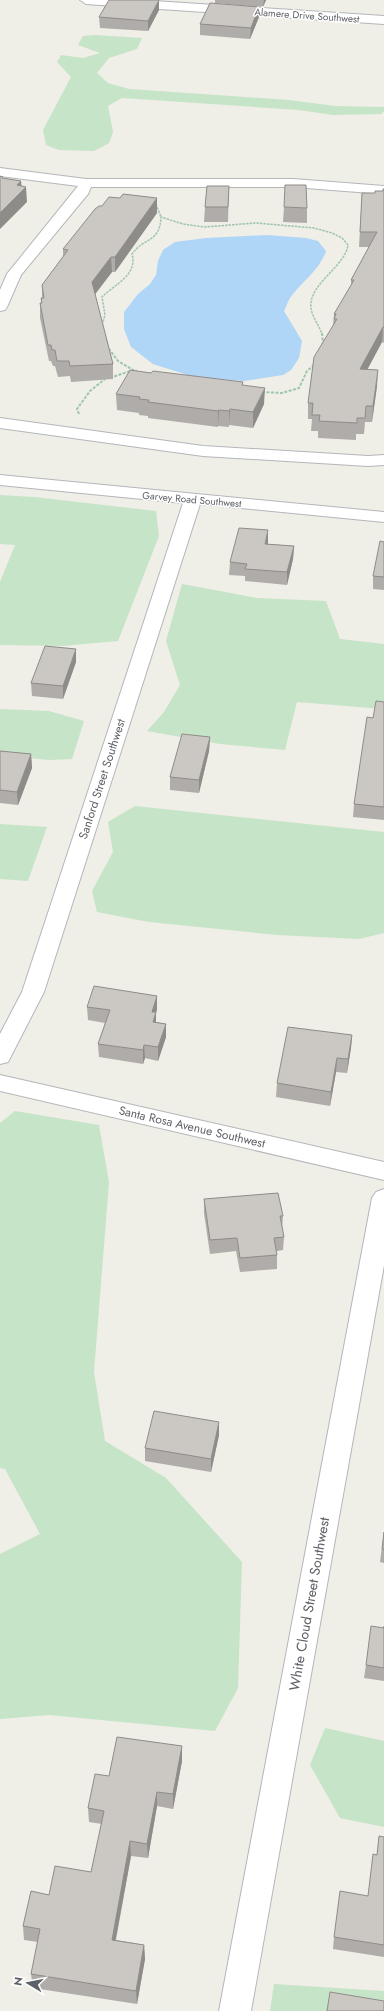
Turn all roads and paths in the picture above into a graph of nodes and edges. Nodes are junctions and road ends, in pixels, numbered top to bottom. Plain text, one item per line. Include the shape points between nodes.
1 (86, 0) edge
2 (190, 4) edge
3 (384, 20) edge
4 (0, 172) edge
5 (86, 183) junction
6 (384, 190) edge
7 (0, 307) edge
8 (101, 327) edge
9 (103, 339) edge
10 (323, 348) edge
11 (316, 363) edge
12 (133, 370) junction
13 (139, 372) edge
14 (258, 392) edge
15 (0, 424) edge
16 (67, 433) junction
17 (384, 460) edge
18 (0, 480) edge
19 (193, 499) junction
20 (384, 517) edge
21 (0, 1056) edge
22 (0, 1083) edge
23 (384, 1171) edge
24 (384, 1198) edge
25 (235, 2011) edge

1 - 2 street, Alamere Drive Southwest
2 - 3 street, Alamere Drive Southwest
4 - 5 street
5 - 6 street via 293,183
5 - 7 street via 14,274
8 - 10 path via 105,315 102,297 129,275 135,259 132,254 134,250 157,234 162,225 161,217 204,227 256,223 314,228 342,238 348,245 347,253 313,296 310,308 324,337
9 - 12 path via 118,361
11 - 14 path via 307,371 299,388 282,393
12 - 13 path
12 - 16 path via 104,379 95,385 77,409 79,416
15 - 16 street
16 - 17 street via 227,454
18 - 19 street, Garvey Road Southwest
19 - 20 street, Garvey Road Southwest
19 - 21 street, Sanford Street Southwest via 33,992
22 - 23 street, Santa Rosa Avenue Southwest
24 - 25 street, White Cloud Street Southwest

